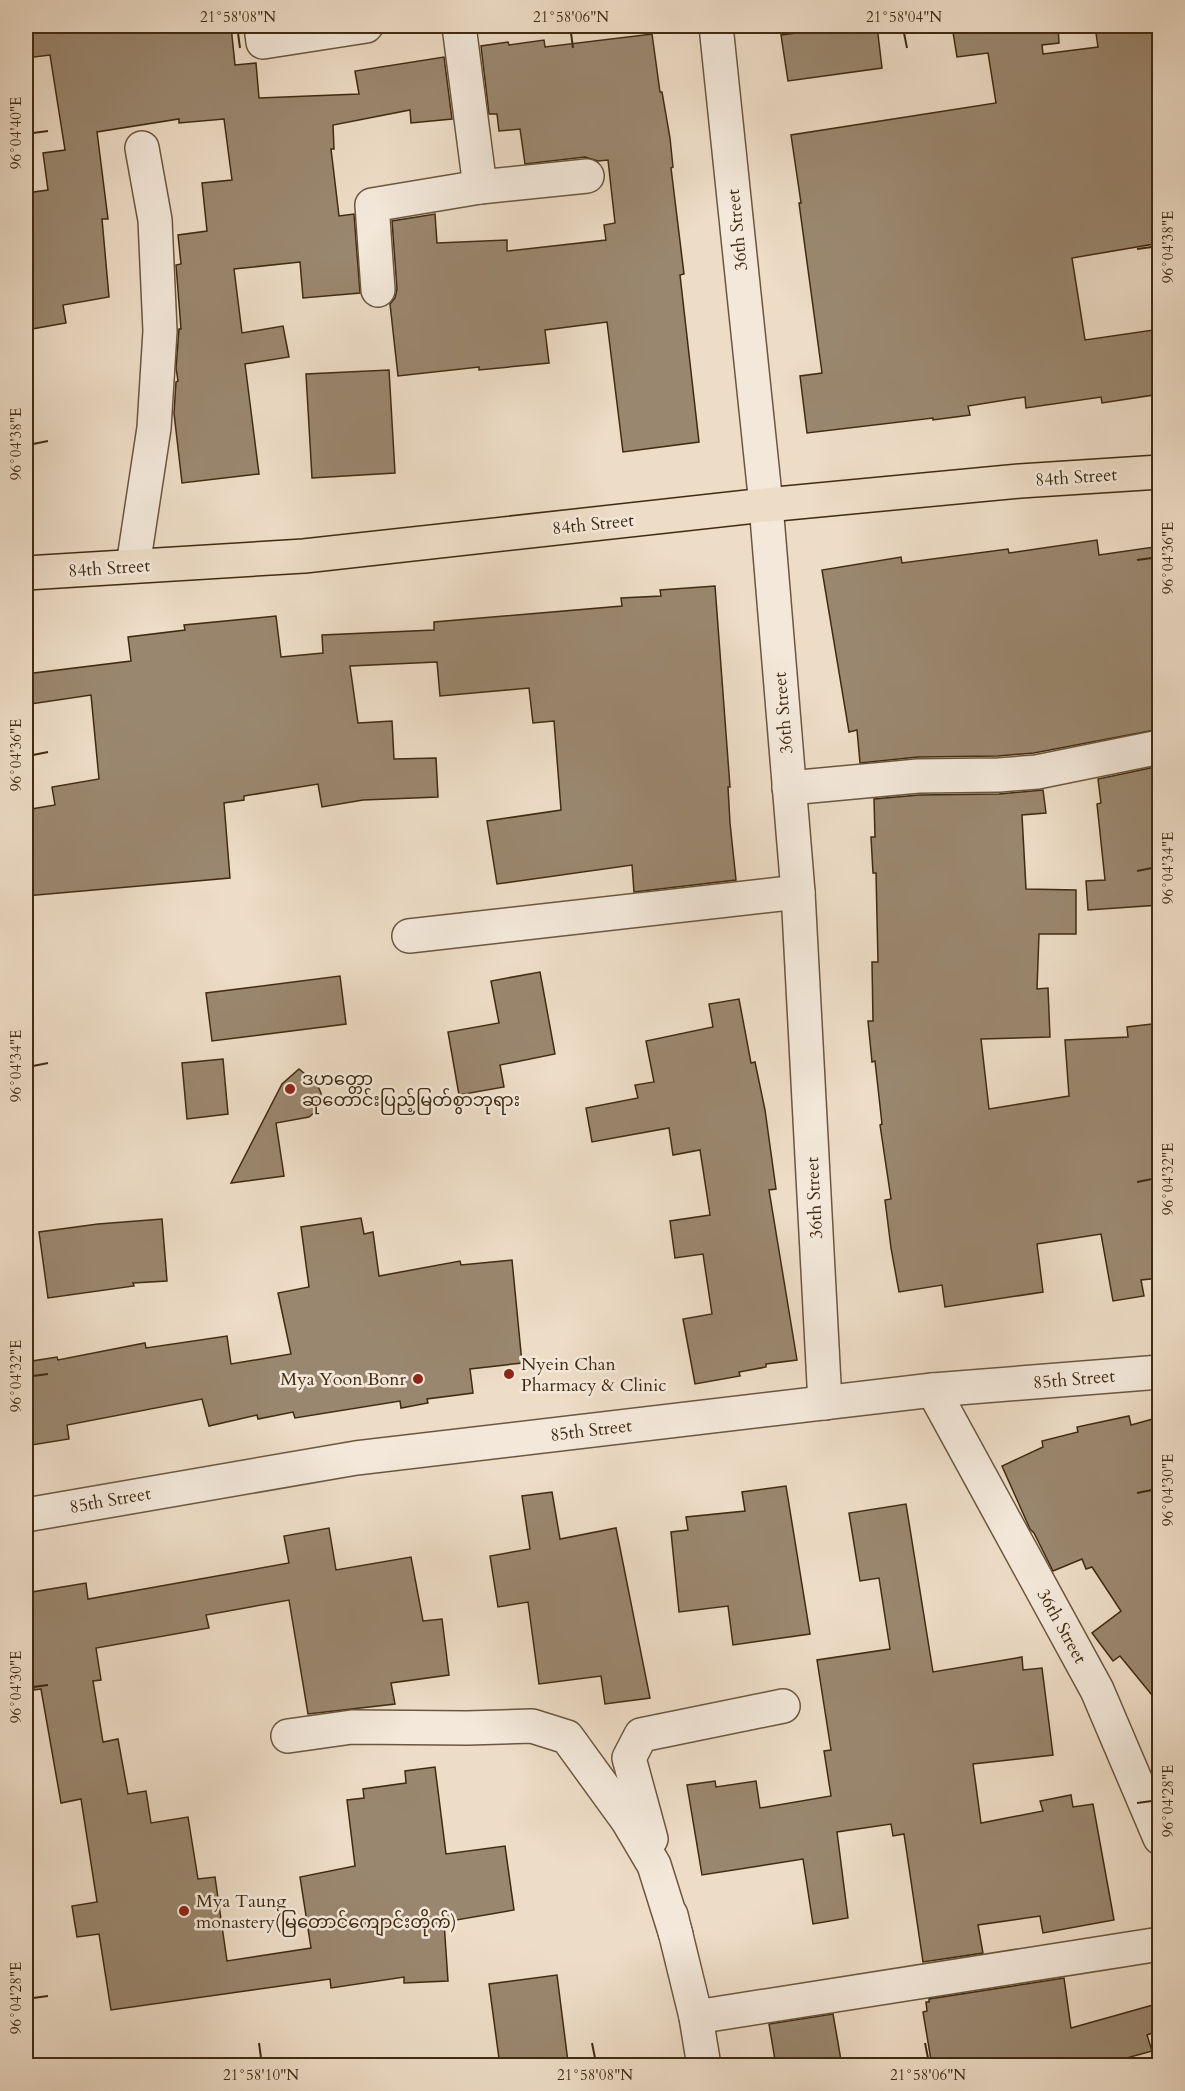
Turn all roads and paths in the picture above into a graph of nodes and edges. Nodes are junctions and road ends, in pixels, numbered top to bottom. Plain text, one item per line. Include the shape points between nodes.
1 (261, 26) edge
2 (366, 26) edge
3 (459, 26) edge
4 (716, 26) edge
5 (142, 148) dead end
6 (587, 176) dead end
7 (480, 187) junction
8 (378, 290) dead end
9 (1160, 472) edge
10 (766, 505) junction
11 (134, 566) junction
12 (26, 573) edge
13 (1160, 747) edge
14 (789, 788) junction
15 (798, 892) junction
16 (409, 936) dead end
17 (1160, 1372) edge
18 (933, 1390) junction
19 (825, 1403) junction
20 (26, 1515) edge
21 (783, 1706) dead end
22 (288, 1736) dead end
23 (1160, 1838) edge
24 (676, 1935) junction
25 (1160, 1944) edge
26 (696, 2018) junction
27 (704, 2066) edge

1 - 2 street via 263,42
3 - 7 street
4 - 10 street, 36th Street
5 - 11 street via 155,220 160,331 154,428
6 - 7 street
7 - 8 street via 372,205
9 - 10 main road, 84th Street
10 - 11 main road, 84th Street via 304,556
10 - 14 street, 36th Street
11 - 12 main road, 84th Street
13 - 14 street via 1037,772 918,776
14 - 15 street, 36th Street
15 - 16 street
15 - 19 street, 36th Street
17 - 18 street, 85th Street
18 - 19 street, 85th Street
18 - 23 street, 36th Street via 1097,1690
19 - 20 street, 85th Street via 356,1458
21 - 24 street via 641,1735 629,1758
22 - 24 street via 352,1727 532,1726 567,1737 628,1821 654,1865
24 - 26 street
25 - 26 street
26 - 27 street

